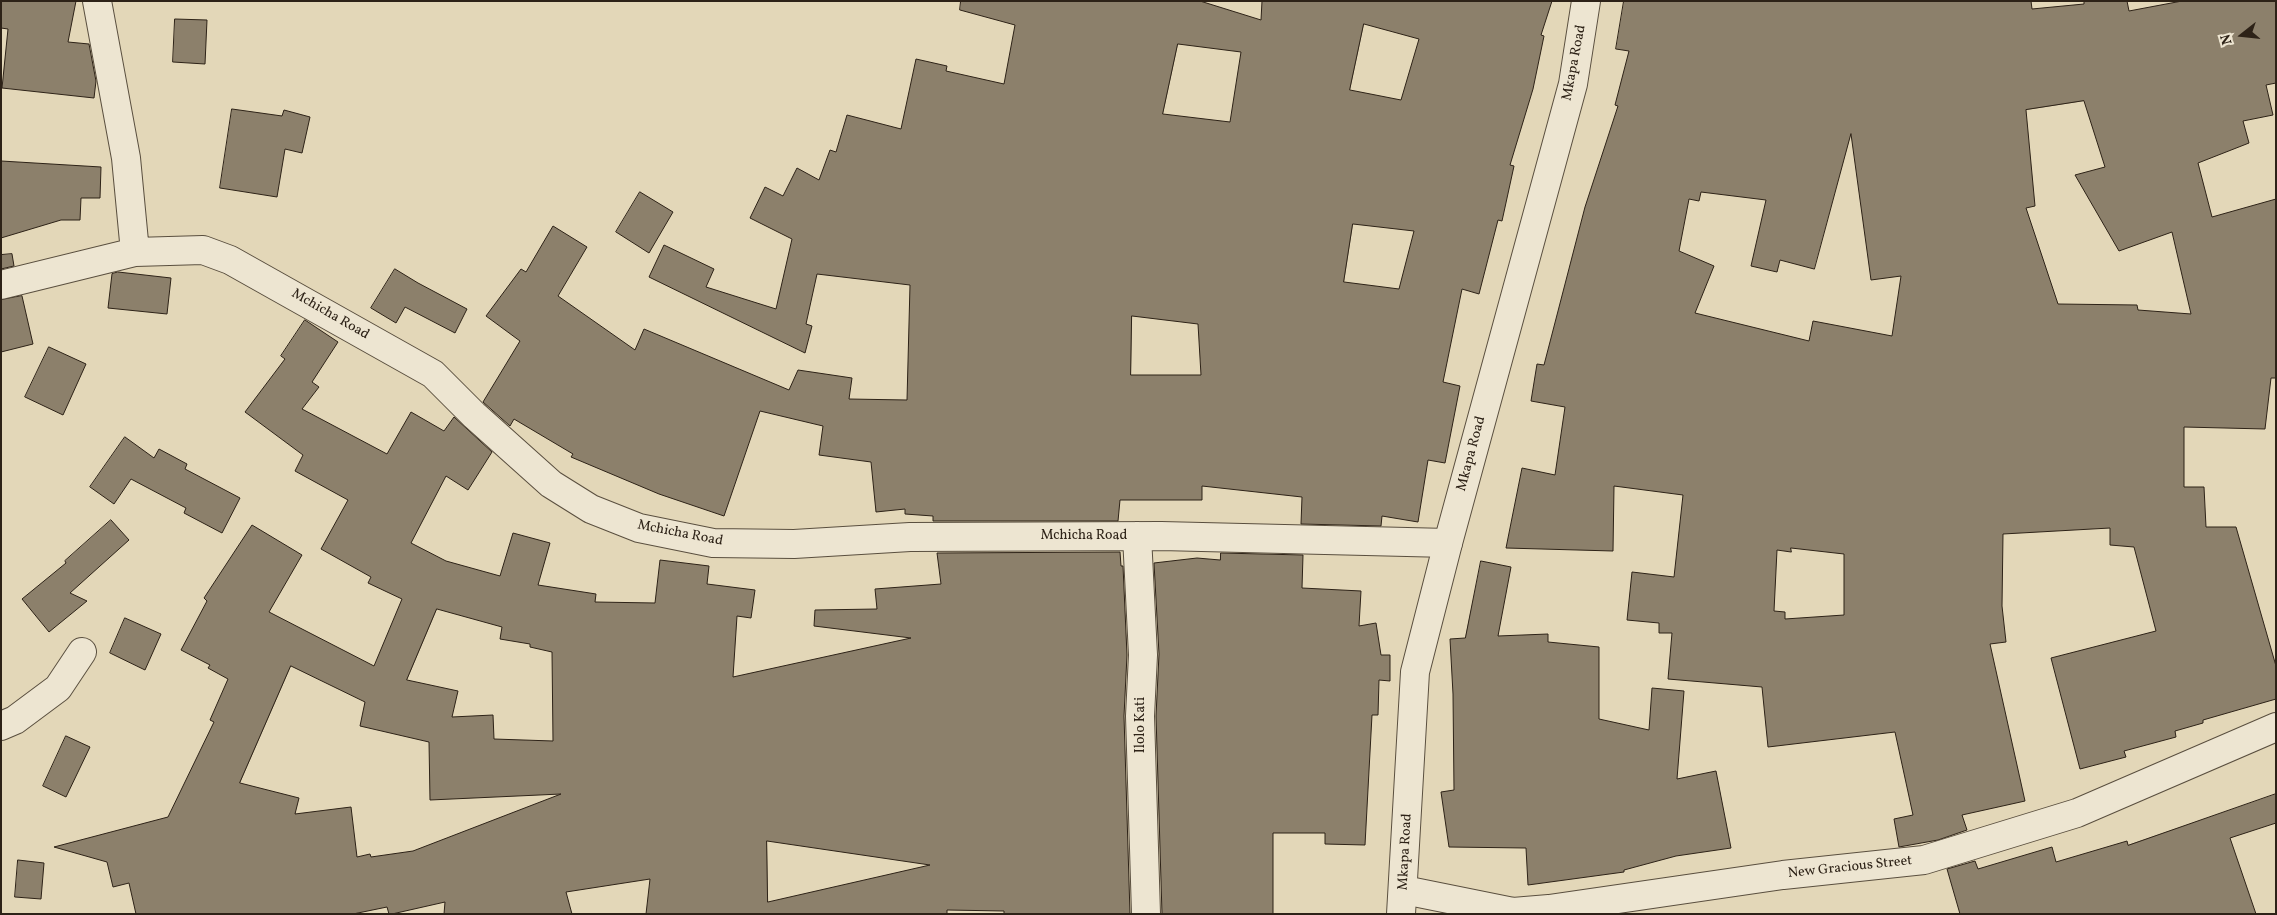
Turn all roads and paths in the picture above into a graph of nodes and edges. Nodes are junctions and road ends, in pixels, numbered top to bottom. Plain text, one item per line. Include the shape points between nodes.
1 (97, 1) edge
2 (1586, 1) edge
3 (135, 252) junction
4 (1, 285) edge
5 (1137, 536) junction
6 (1448, 543) junction
7 (82, 652) dead end
8 (1, 726) edge
9 (2276, 727) edge
10 (1402, 902) edge
11 (1514, 913) edge
12 (1146, 914) edge

1 - 3 street via 126,158
2 - 6 street, Mkapa Road via 1572,84
3 - 4 street, Mchicha Road
3 - 5 street, Mchicha Road via 203,250 230,260 433,374 551,484 591,509 640,528 713,543 776,544 910,536
5 - 6 street, Mchicha Road
5 - 12 street, Ilolo Kati via 1143,655 1140,716
6 - 10 street, Mkapa Road via 1415,672
7 - 8 street via 58,688 15,720
9 - 11 street, New Gracious Street via 2077,813 1924,860 1783,875
10 - 11 street, New Gracious Street

